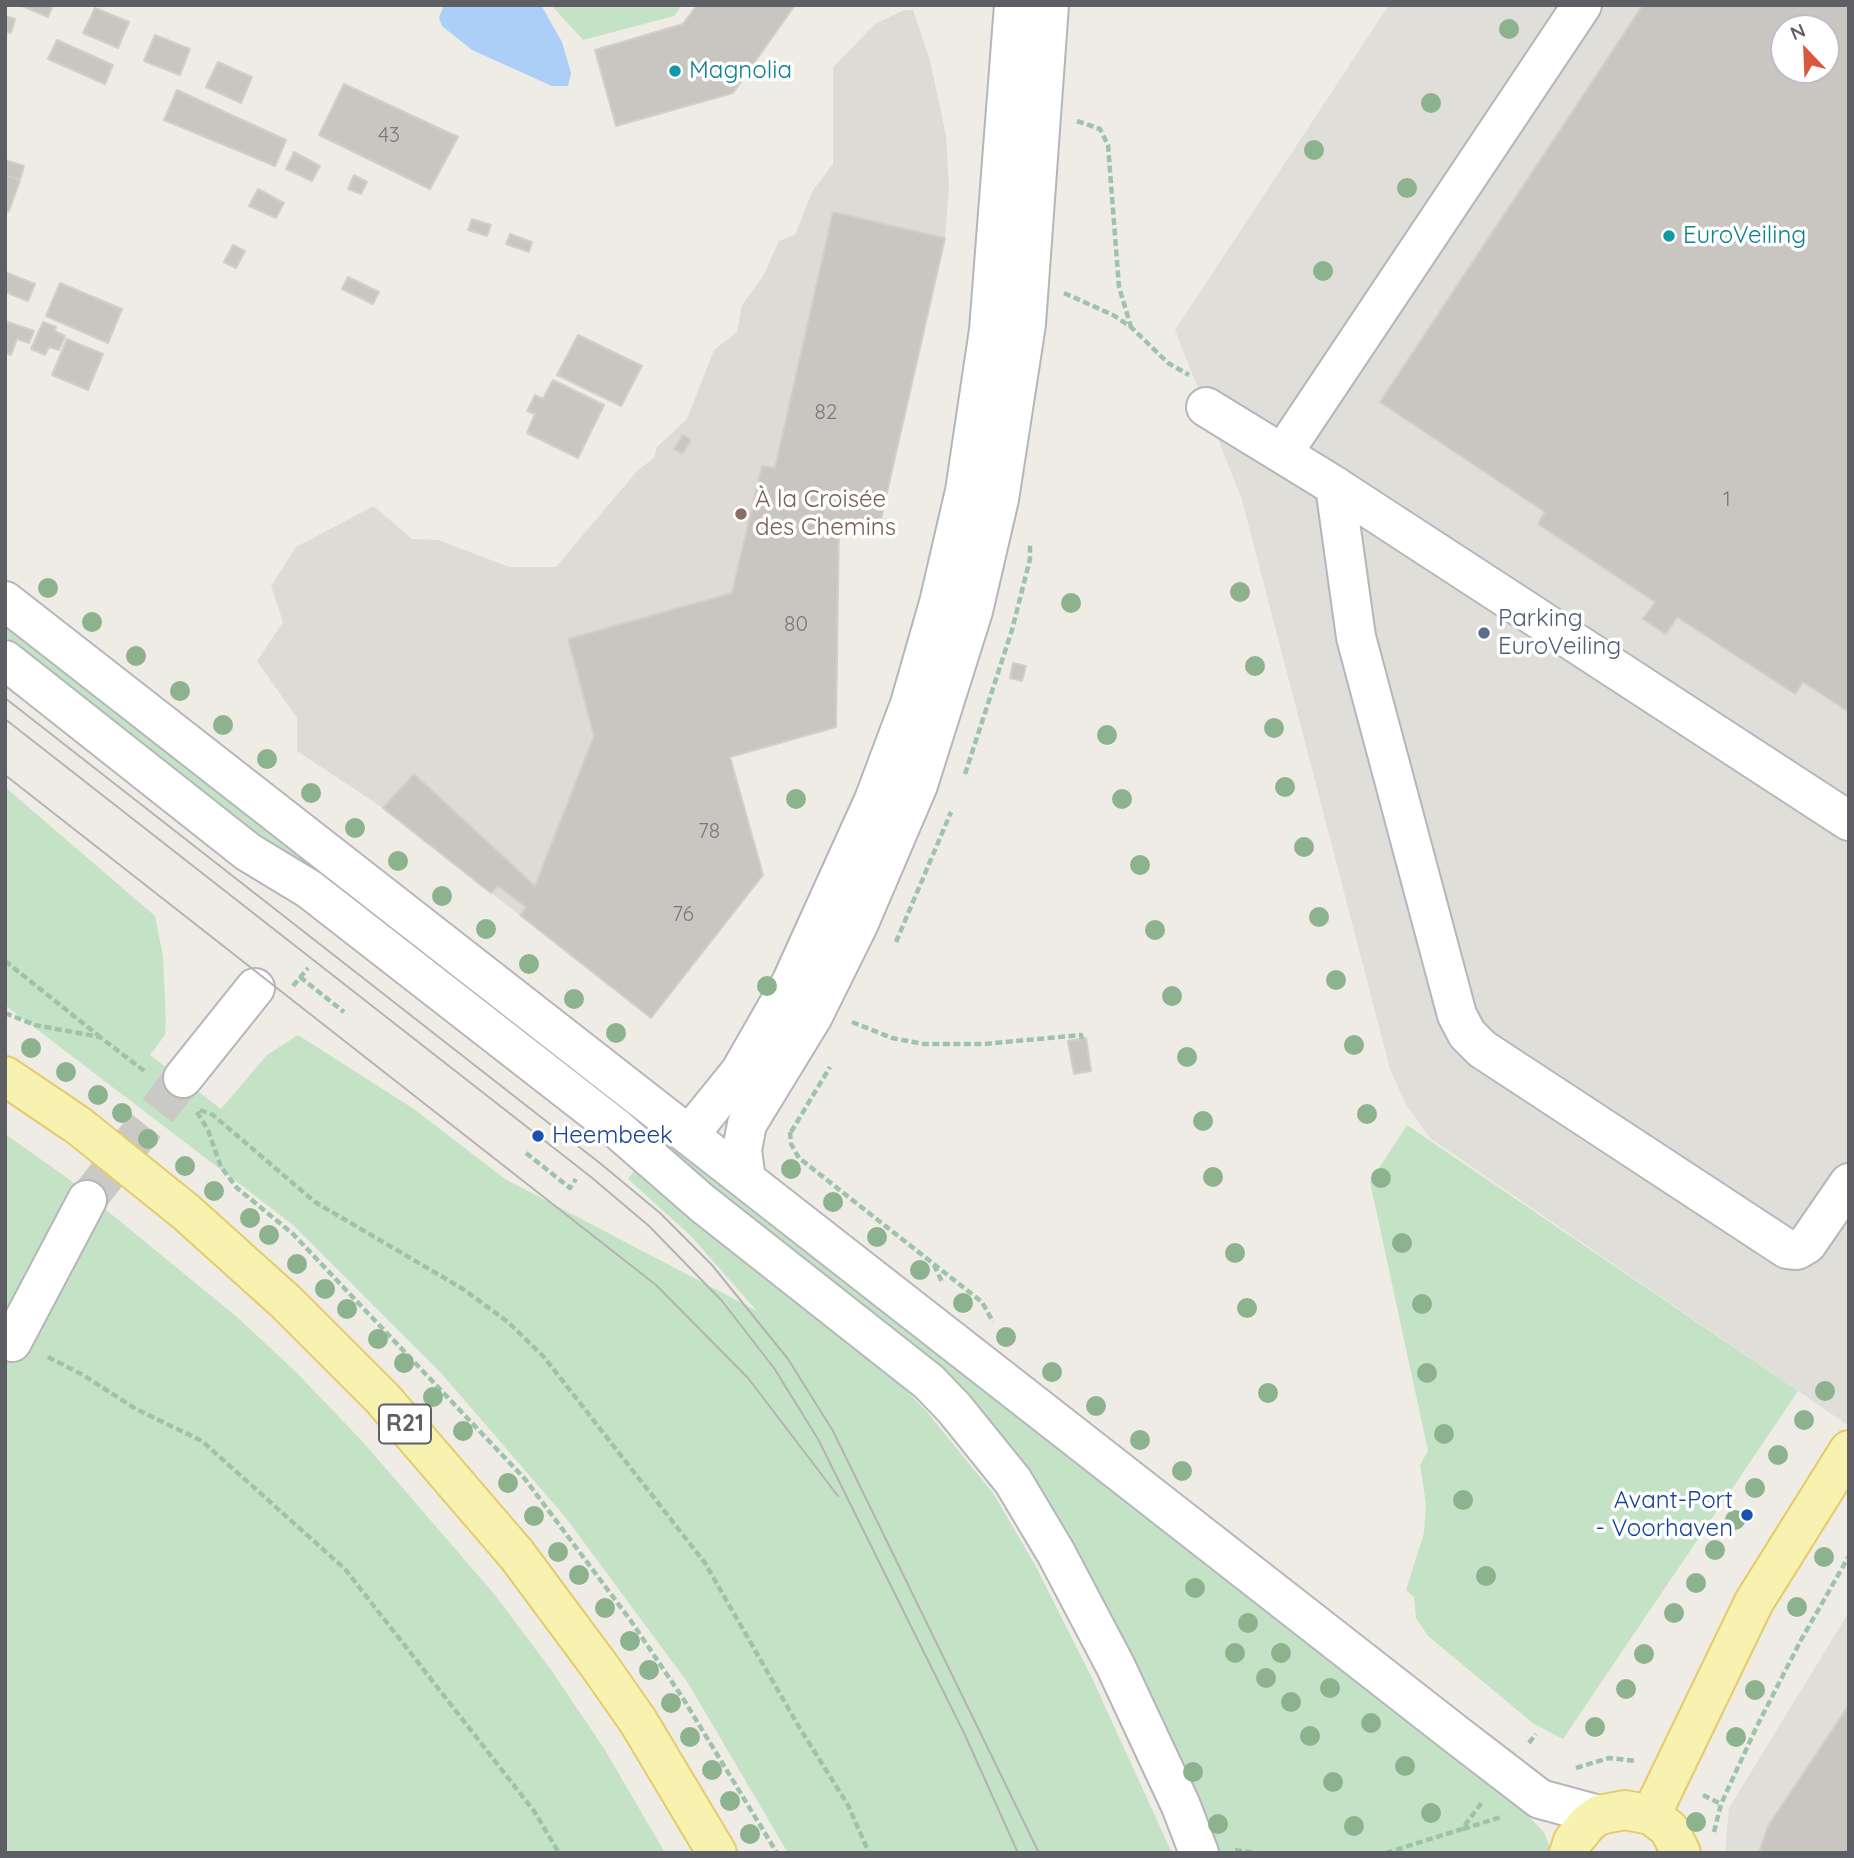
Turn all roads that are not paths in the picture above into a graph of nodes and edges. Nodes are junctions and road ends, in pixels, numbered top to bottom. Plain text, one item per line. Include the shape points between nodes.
1 (1014, 5) edge
2 (1049, 5) edge
3 (1582, 5) edge
4 (1206, 407) road end
5 (1283, 453) junction
6 (1335, 486) junction
7 (5, 601) edge
8 (5, 660) edge
9 (1849, 821) edge
10 (255, 988) dead end
11 (5, 1076) edge
12 (176, 1087) tunnel mouth
13 (689, 1135) junction
14 (746, 1180) junction
15 (1849, 1183) edge
16 (87, 1200) tunnel mouth
17 (12, 1342) road end
18 (1849, 1450) edge
19 (1540, 1799) junction
20 (1600, 1815) junction
21 (1651, 1815) junction
22 (716, 1853) edge
23 (1199, 1853) edge
24 (1569, 1853) edge
25 (1681, 1853) edge

1 - 13 street via 989,330 965,491 910,704 874,800 791,984 740,1072
2 - 14 street via 1026,324 999,499 973,611 937,732 901,827 813,1016 747,1125 742,1150
3 - 5 street
4 - 5 street
5 - 6 street
6 - 9 street
6 - 15 street via 1356,637 1457,1015 1467,1034 1482,1049 1787,1249 1807,1244
7 - 13 street
8 - 23 street via 248,852 309,889 623,1134 702,1203 929,1382 1006,1473 1056,1553 1116,1667
10 - 12 street
11 - 22 main road, R21 via 79,1126 186,1212 286,1302 383,1399 517,1555 598,1664 638,1721
13 - 14 street
14 - 19 street
16 - 17 street
18 - 21 main road via 1754,1602
19 - 20 street
19 - 24 street
20 - 21 main road via 1625,1810
20 - 24 main road via 1580,1831
21 - 25 main road via 1669,1829

